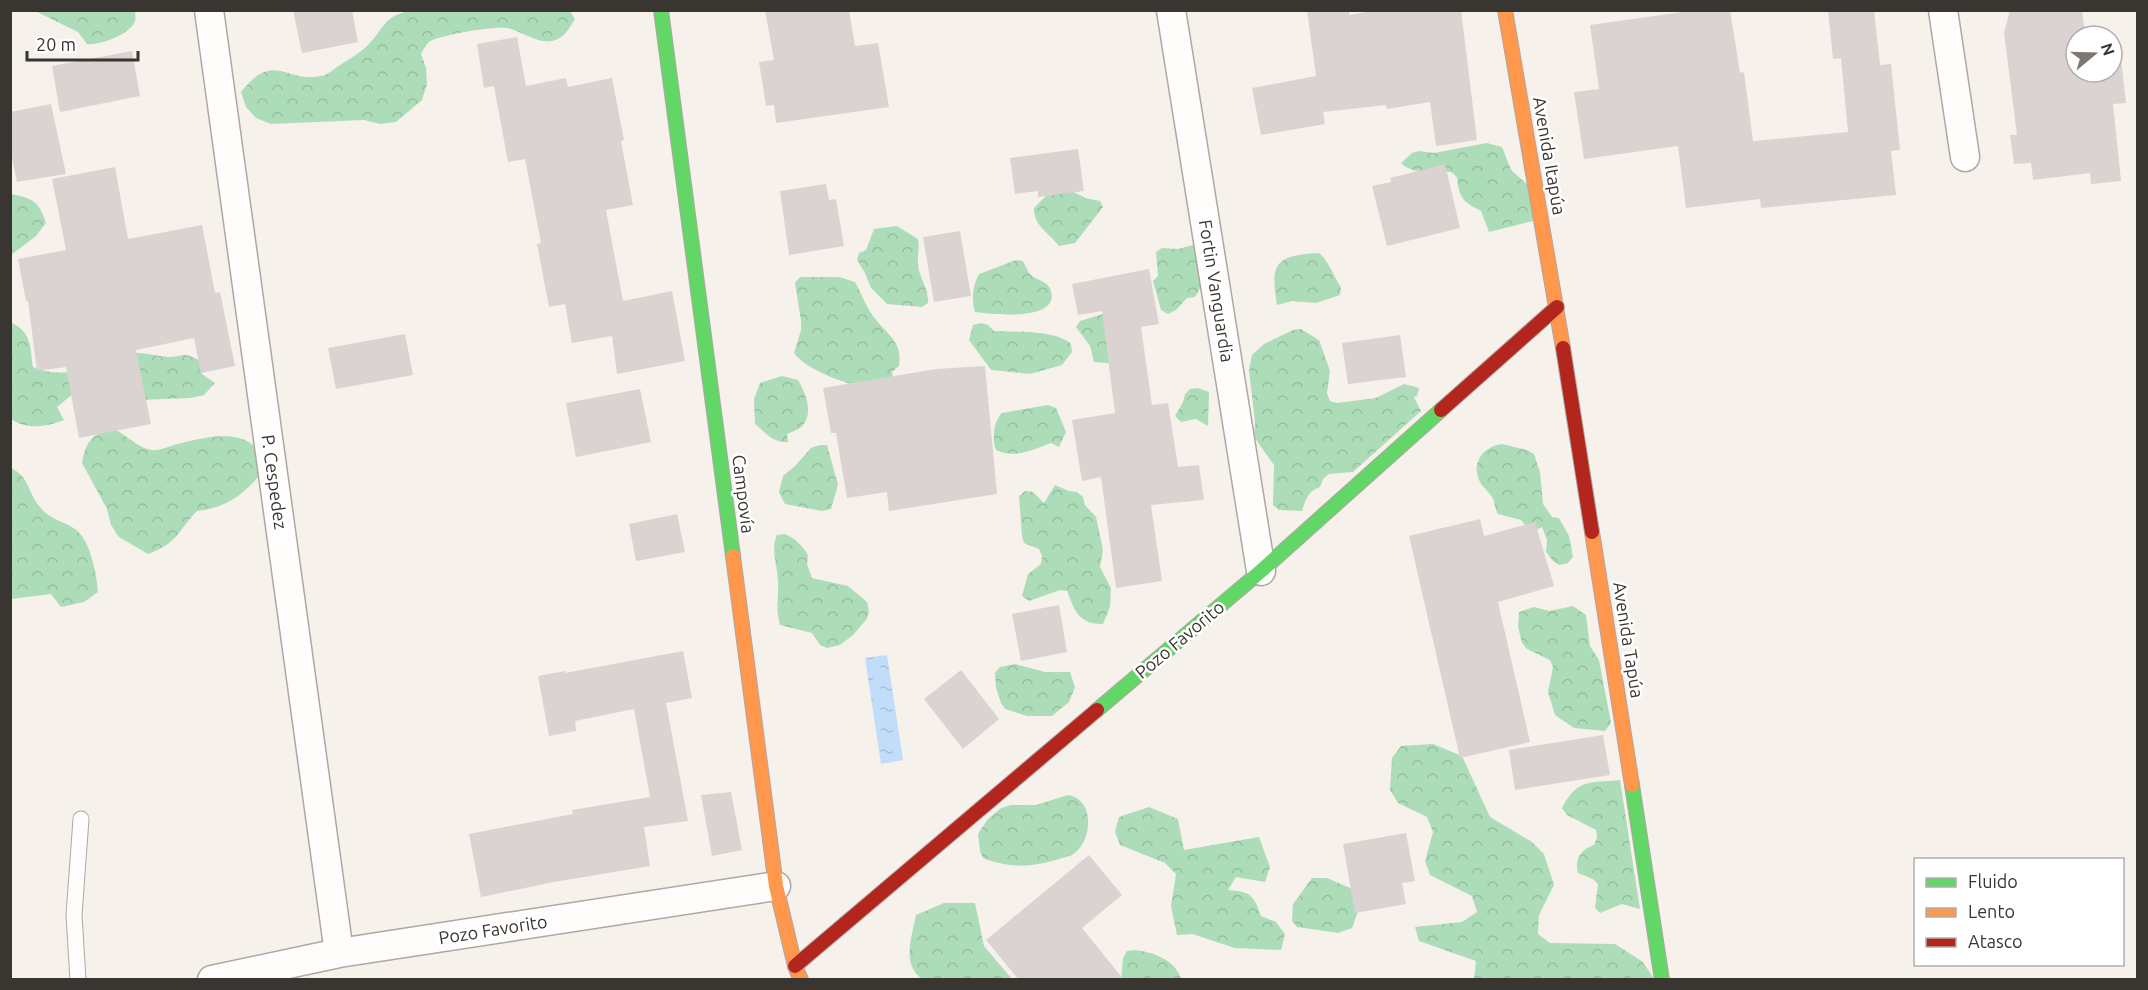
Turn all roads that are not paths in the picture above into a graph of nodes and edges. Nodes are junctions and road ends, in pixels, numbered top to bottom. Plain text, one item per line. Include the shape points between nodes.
1 (209, 10) edge
2 (661, 10) edge
3 (1171, 10) edge
4 (1505, 10) edge
5 (1943, 10) edge
6 (1965, 157) dead end
7 (1557, 307) junction
8 (1261, 571) junction
9 (81, 819) dead end
10 (776, 886) junction
11 (339, 953) junction
12 (795, 966) junction
13 (78, 980) edge
14 (212, 980) edge
15 (801, 980) edge
16 (1662, 980) edge

1 - 11 street, P. Cespedez
2 - 10 street, Campovía
3 - 8 street, Fortin Vanguardia
4 - 7 street, Avenida Itapúa
5 - 6 street
7 - 8 street, Pozo Favorito
7 - 16 street, Avenida Tapúa
8 - 12 street, Pozo Favorito
9 - 13 lane via 74,915
10 - 11 street, Pozo Favorito
10 - 12 street, Campovía
11 - 14 street, Pozo Favorito
12 - 15 street, Campovía

